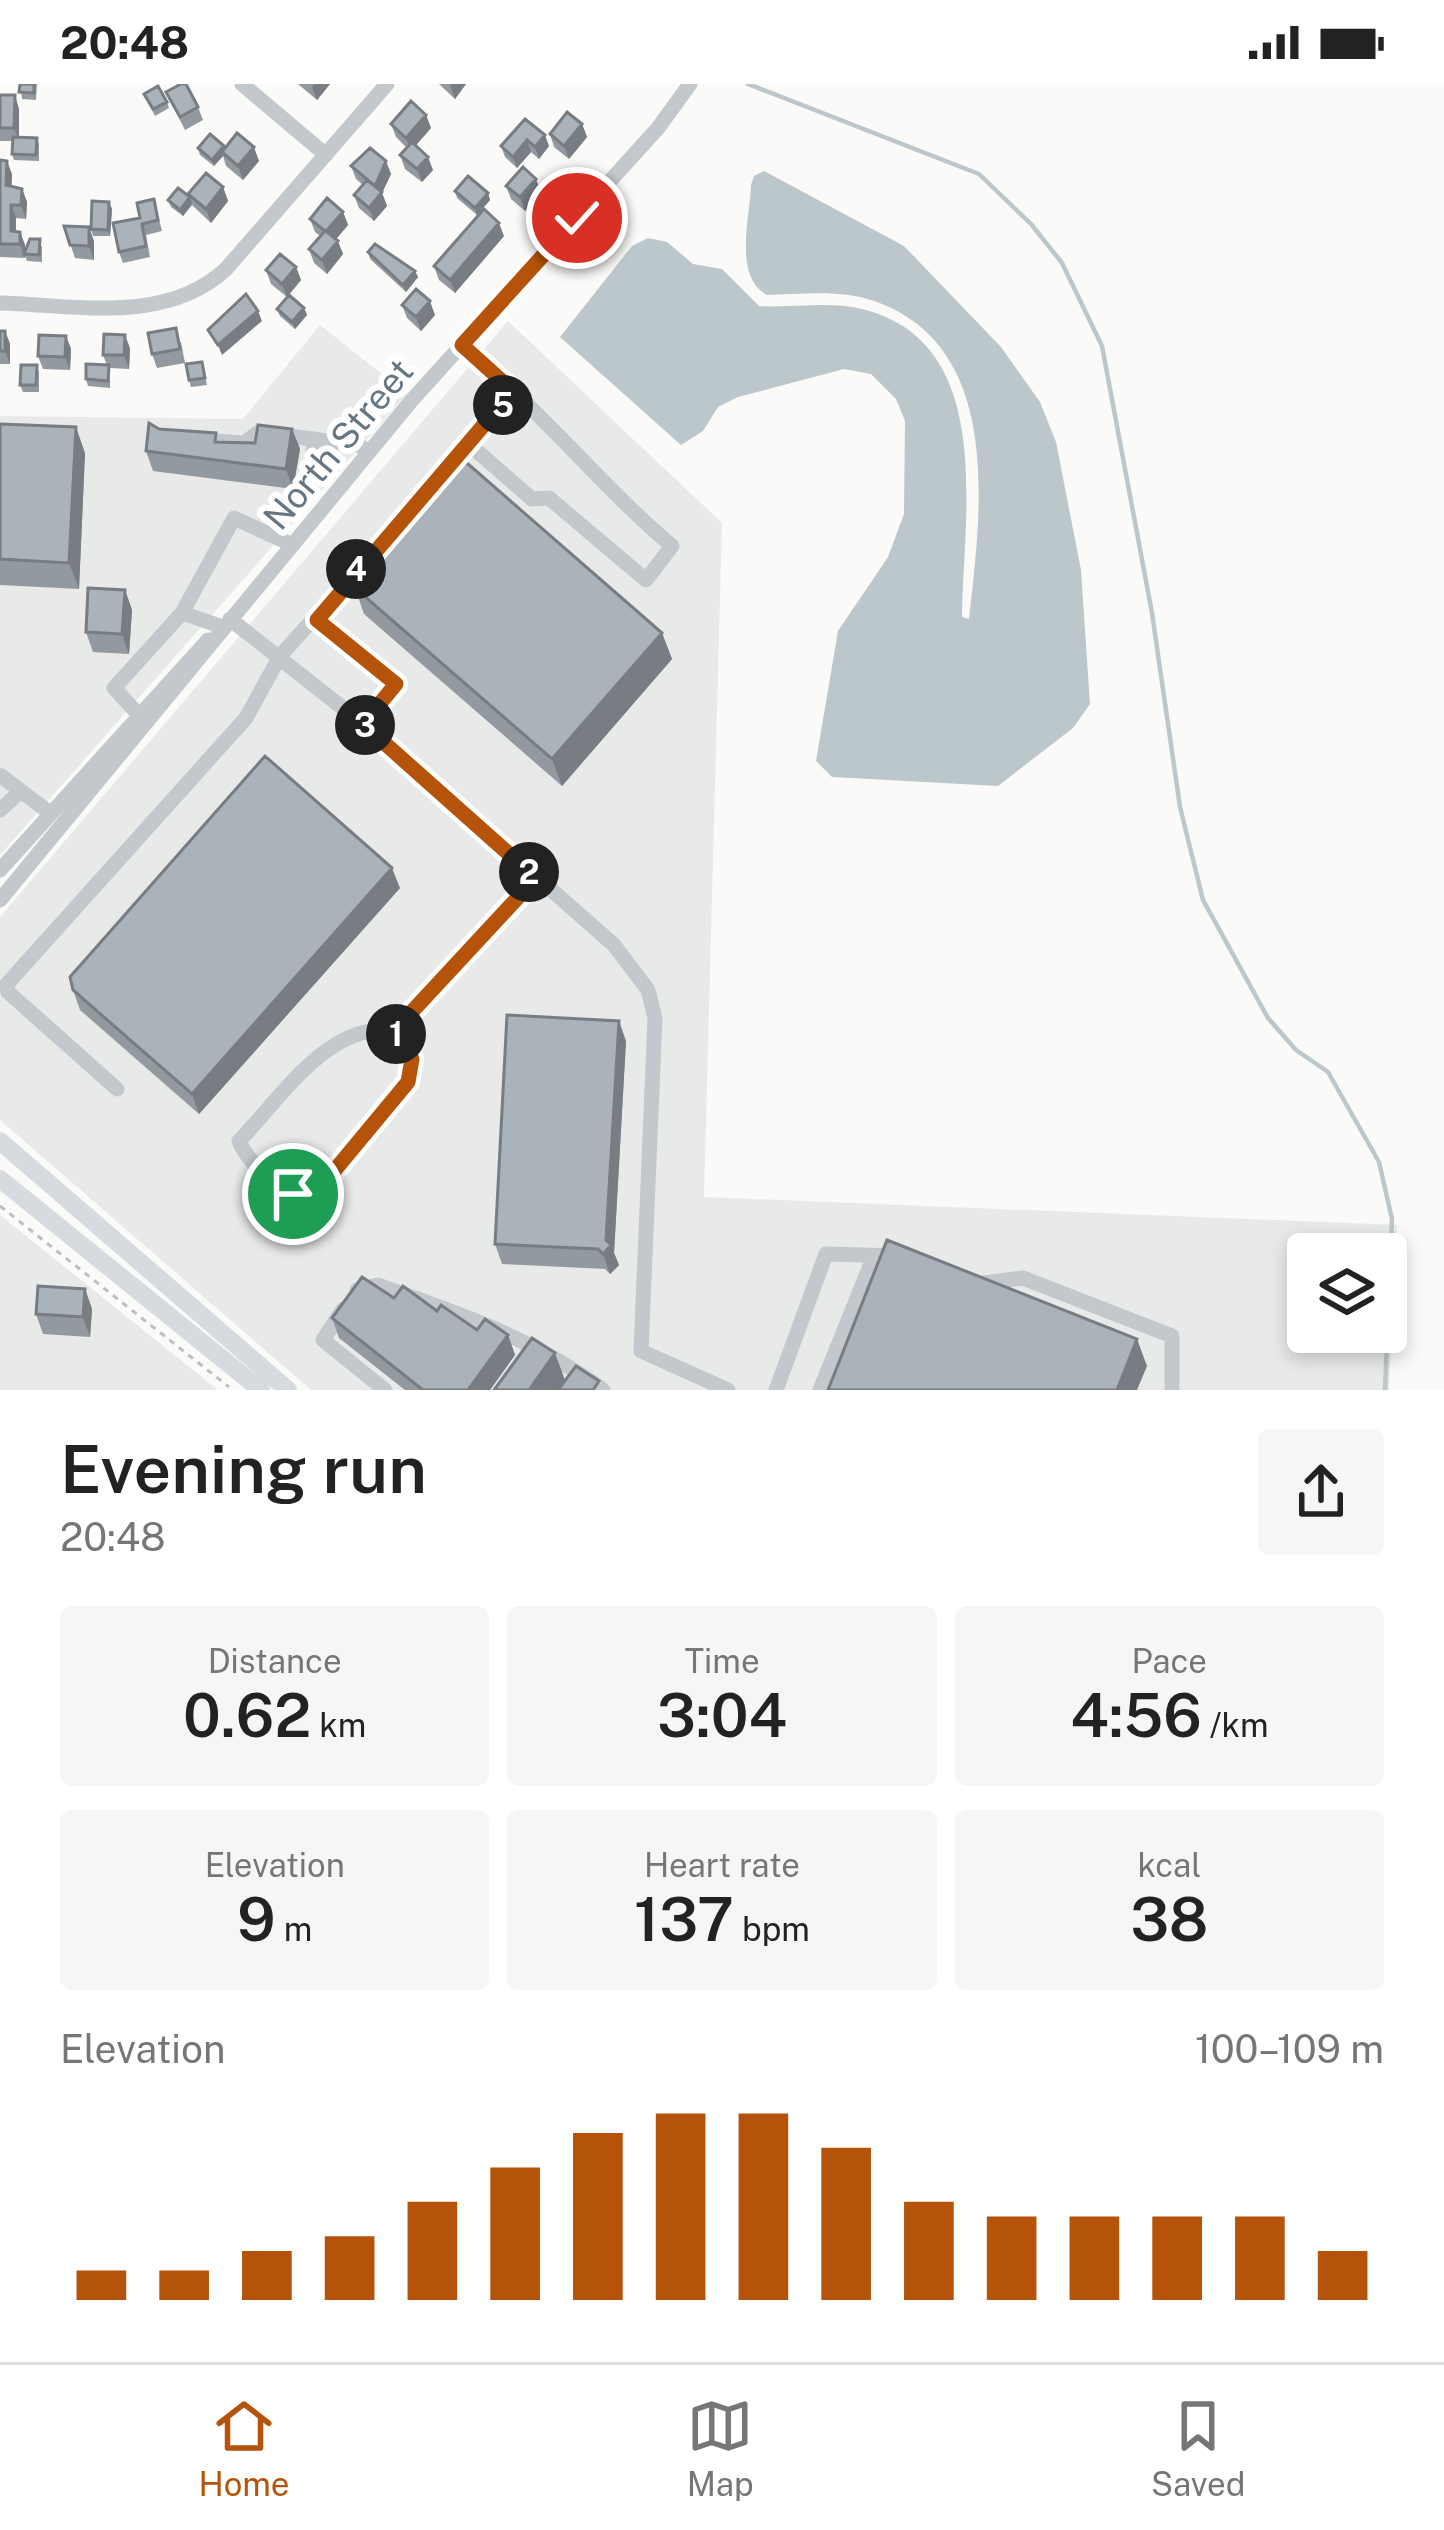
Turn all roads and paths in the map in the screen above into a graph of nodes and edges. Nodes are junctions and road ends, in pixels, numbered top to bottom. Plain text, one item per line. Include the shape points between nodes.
1 (242, 84) edge
2 (387, 84) edge
3 (690, 84) edge
4 (326, 155) junction
5 (0, 303) edge
6 (462, 345) junction
7 (513, 391) junction
8 (186, 439) edge
9 (315, 439) junction
10 (470, 445) junction
11 (369, 452) junction
12 (310, 468) dead end
13 (292, 544) junction
14 (182, 614) junction
15 (317, 620) junction
16 (227, 623) junction
17 (280, 656) junction
18 (138, 714) junction
19 (363, 724) junction
20 (0, 775) edge
21 (21, 791) junction
22 (0, 810) edge
23 (50, 814) junction
24 (1, 866) edge
25 (536, 878) junction
26 (0, 900) edge
27 (394, 1031) junction
28 (117, 1089) dead end
29 (0, 1141) edge
30 (0, 1179) edge
31 (0, 1206) edge
32 (915, 1255) edge
33 (874, 1256) junction
34 (968, 1277) edge
35 (233, 1390) edge
36 (261, 1390) edge
37 (287, 1390) edge
38 (385, 1390) edge
39 (603, 1390) edge
40 (728, 1390) edge
41 (776, 1390) edge
42 (820, 1390) edge
43 (1172, 1390) edge

1 - 4 street
2 - 4 street
3 - 6 street, North Street
4 - 5 street via 226,269 186,297 135,307
6 - 7 street
6 - 11 street, North Street
7 - 10 street
7 - 10 street via 588,460 608,492 673,546 646,580 549,498 532,499
8 - 9 street via 244,443 260,432
9 - 11 street
9 - 12 street
10 - 15 street
11 - 13 street, North Street
13 - 14 street via 234,518
13 - 16 street, North Street
14 - 16 street
14 - 18 street via 114,688
15 - 17 street
15 - 19 street via 396,684
16 - 17 street
16 - 18 street, North Street
16 - 26 street, North Street
17 - 19 street
17 - 28 street via 246,718 7,984
18 - 23 street, North Street
19 - 25 street
20 - 21 street
21 - 22 street
21 - 23 street
23 - 24 street, North Street
25 - 27 street
25 - 40 street via 614,945 648,990 656,1018 641,1351
27 - 27 street via 343,1036 239,1141 245,1155 293,1194 320,1188 408,1082 412,1059
29 - 37 main road
30 - 36 main road
31 - 35 path
32 - 33 street
33 - 41 street via 826,1255
33 - 42 street
34 - 43 street via 986,1284 1024,1278 1172,1336
38 - 39 street via 323,1340 364,1284 502,1329

